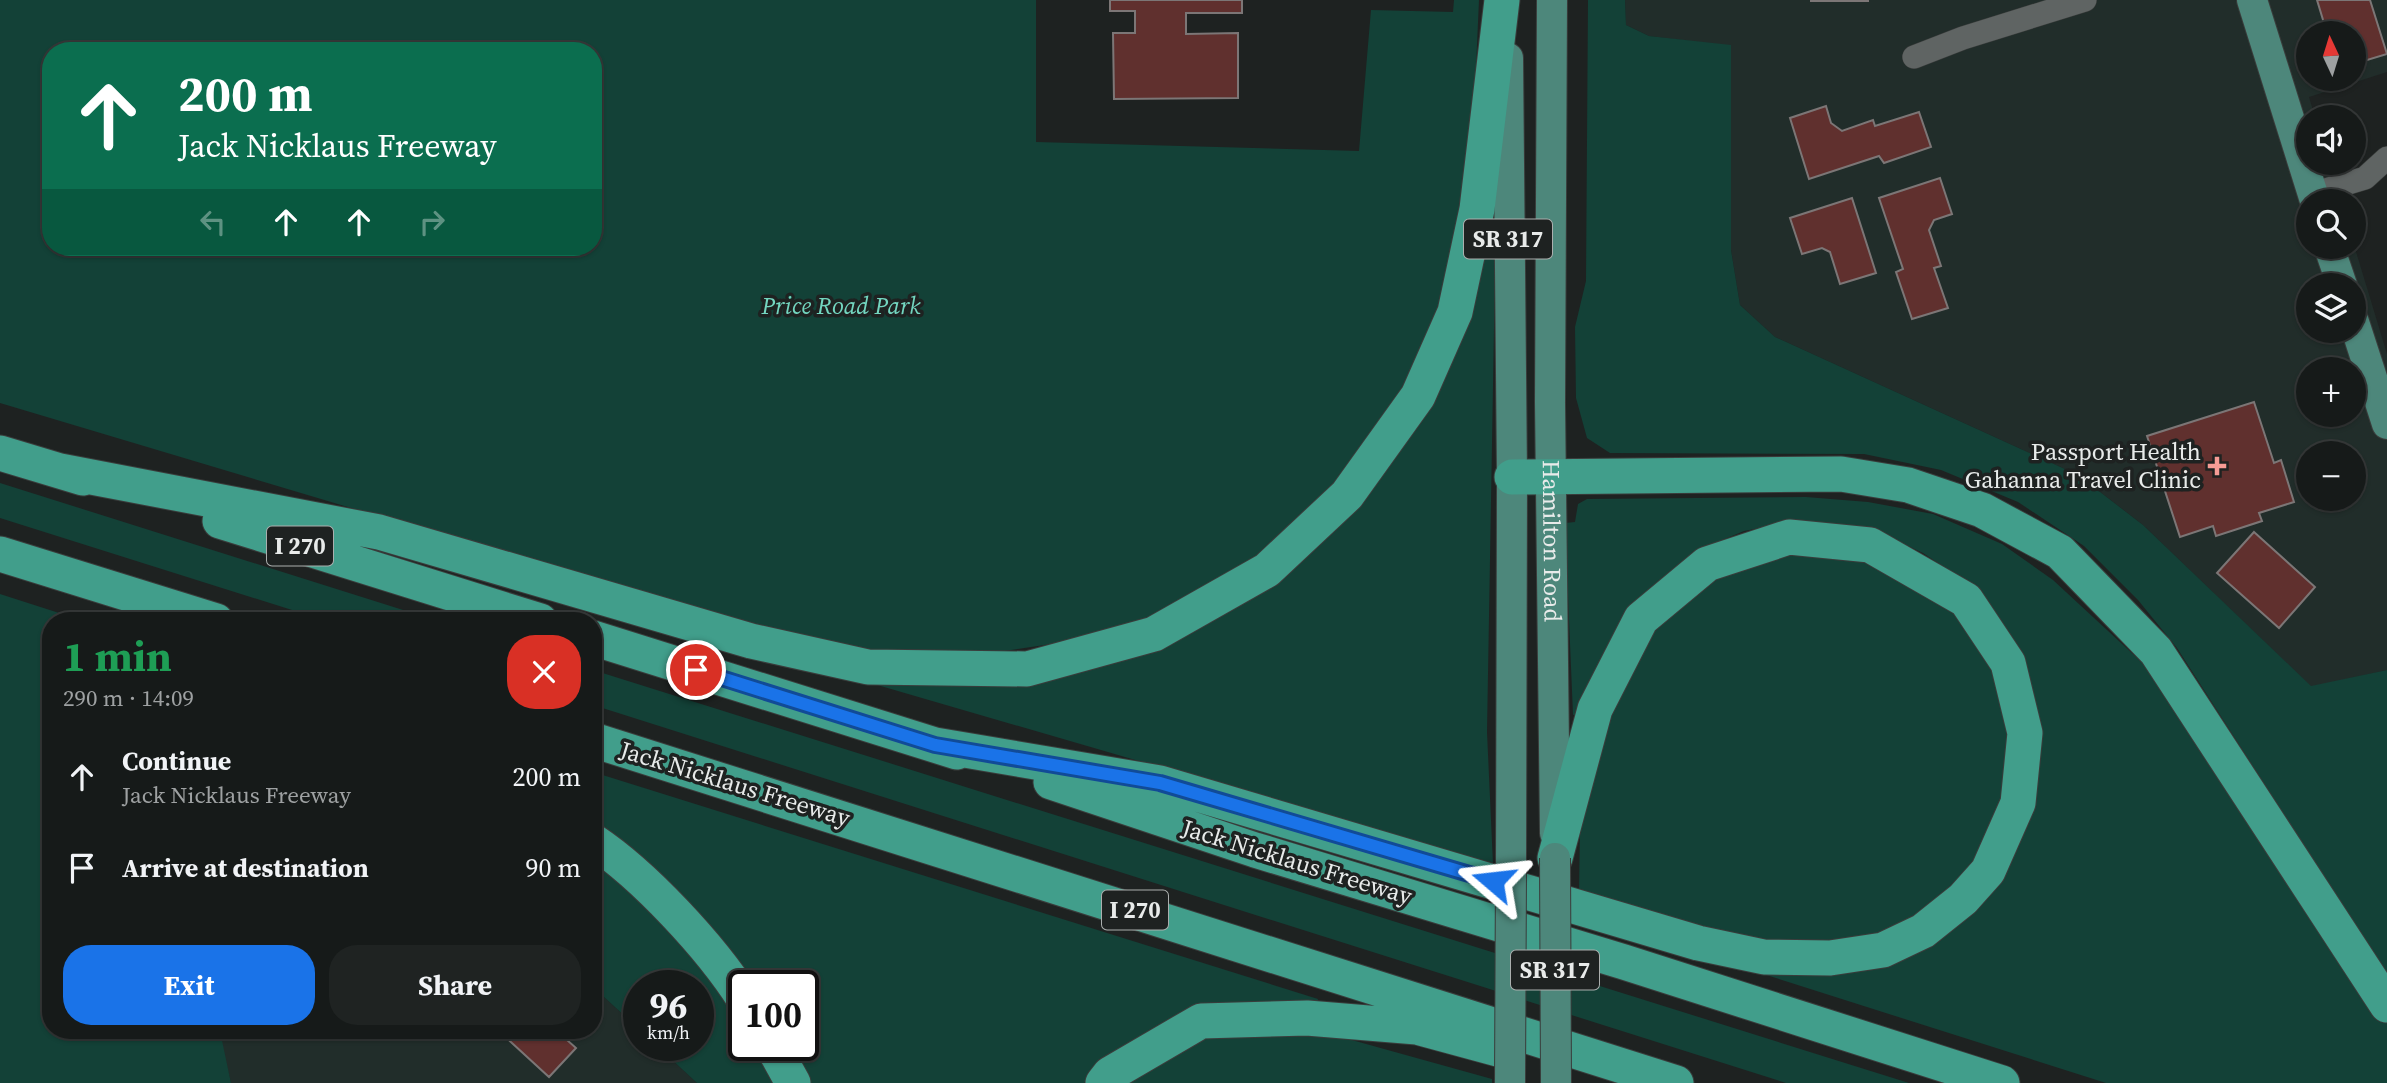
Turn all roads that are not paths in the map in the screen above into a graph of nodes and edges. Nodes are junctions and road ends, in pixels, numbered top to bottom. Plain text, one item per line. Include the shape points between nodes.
1 (1502, 0) edge
2 (1507, 0) edge
3 (1552, 0) edge
4 (2085, 0) edge
5 (2252, 0) edge
6 (1914, 57) dead end
7 (2387, 158) edge
8 (2311, 189) edge
9 (2337, 189) edge
10 (2361, 343) edge
11 (2387, 423) edge
12 (0, 453) edge
13 (60, 471) junction
14 (1552, 475) junction
15 (1512, 477) junction
16 (0, 554) edge
17 (66, 574) junction
18 (136, 612) edge
19 (187, 612) edge
20 (511, 612) edge
21 (602, 641) edge
22 (602, 743) edge
23 (935, 745) junction
24 (602, 847) edge
25 (1555, 858) junction
26 (728, 973) edge
27 (2387, 1005) edge
28 (781, 1061) edge
29 (793, 1083) edge
30 (1103, 1083) edge
31 (1510, 1083) edge
32 (1556, 1083) edge
33 (1624, 1083) edge
34 (1676, 1083) edge
35 (2002, 1083) edge

1 - 13 highway via 1476,209 1455,312 1418,396 1347,495 1268,570 1154,634 1027,669 868,667 751,641 379,532
2 - 15 main road, Hamilton Road / SR 317
3 - 14 main road, Hamilton Road / SR 317
4 - 6 street
5 - 8 main road
7 - 9 street via 2365,178
10 - 11 main road
12 - 13 highway, I 270
13 - 20 highway, I 270
14 - 15 highway
14 - 25 main road, Hamilton Road / SR 317
14 - 27 highway via 1841,474 1908,485 1982,510 2060,552 2156,651
15 - 31 main road, Hamilton Road / SR 317, bridge
16 - 17 highway
17 - 18 highway
17 - 19 highway
21 - 23 highway, Jack Nicklaus Freeway
22 - 34 highway, Jack Nicklaus Freeway / I 270
23 - 25 highway via 1160,783 1698,943 1764,957 1830,958 1883,950 1923,931 1963,899 1988,871 2018,803 2025,733 2008,663 1966,600 1870,545 1789,537 1707,564 1641,619 1600,697
23 - 35 highway, Jack Nicklaus Freeway
24 - 26 highway via 627,863
25 - 32 main road, Hamilton Road / SR 317, bridge
28 - 29 highway
30 - 33 highway via 1110,1074 1201,1021 1307,1018 1417,1027

